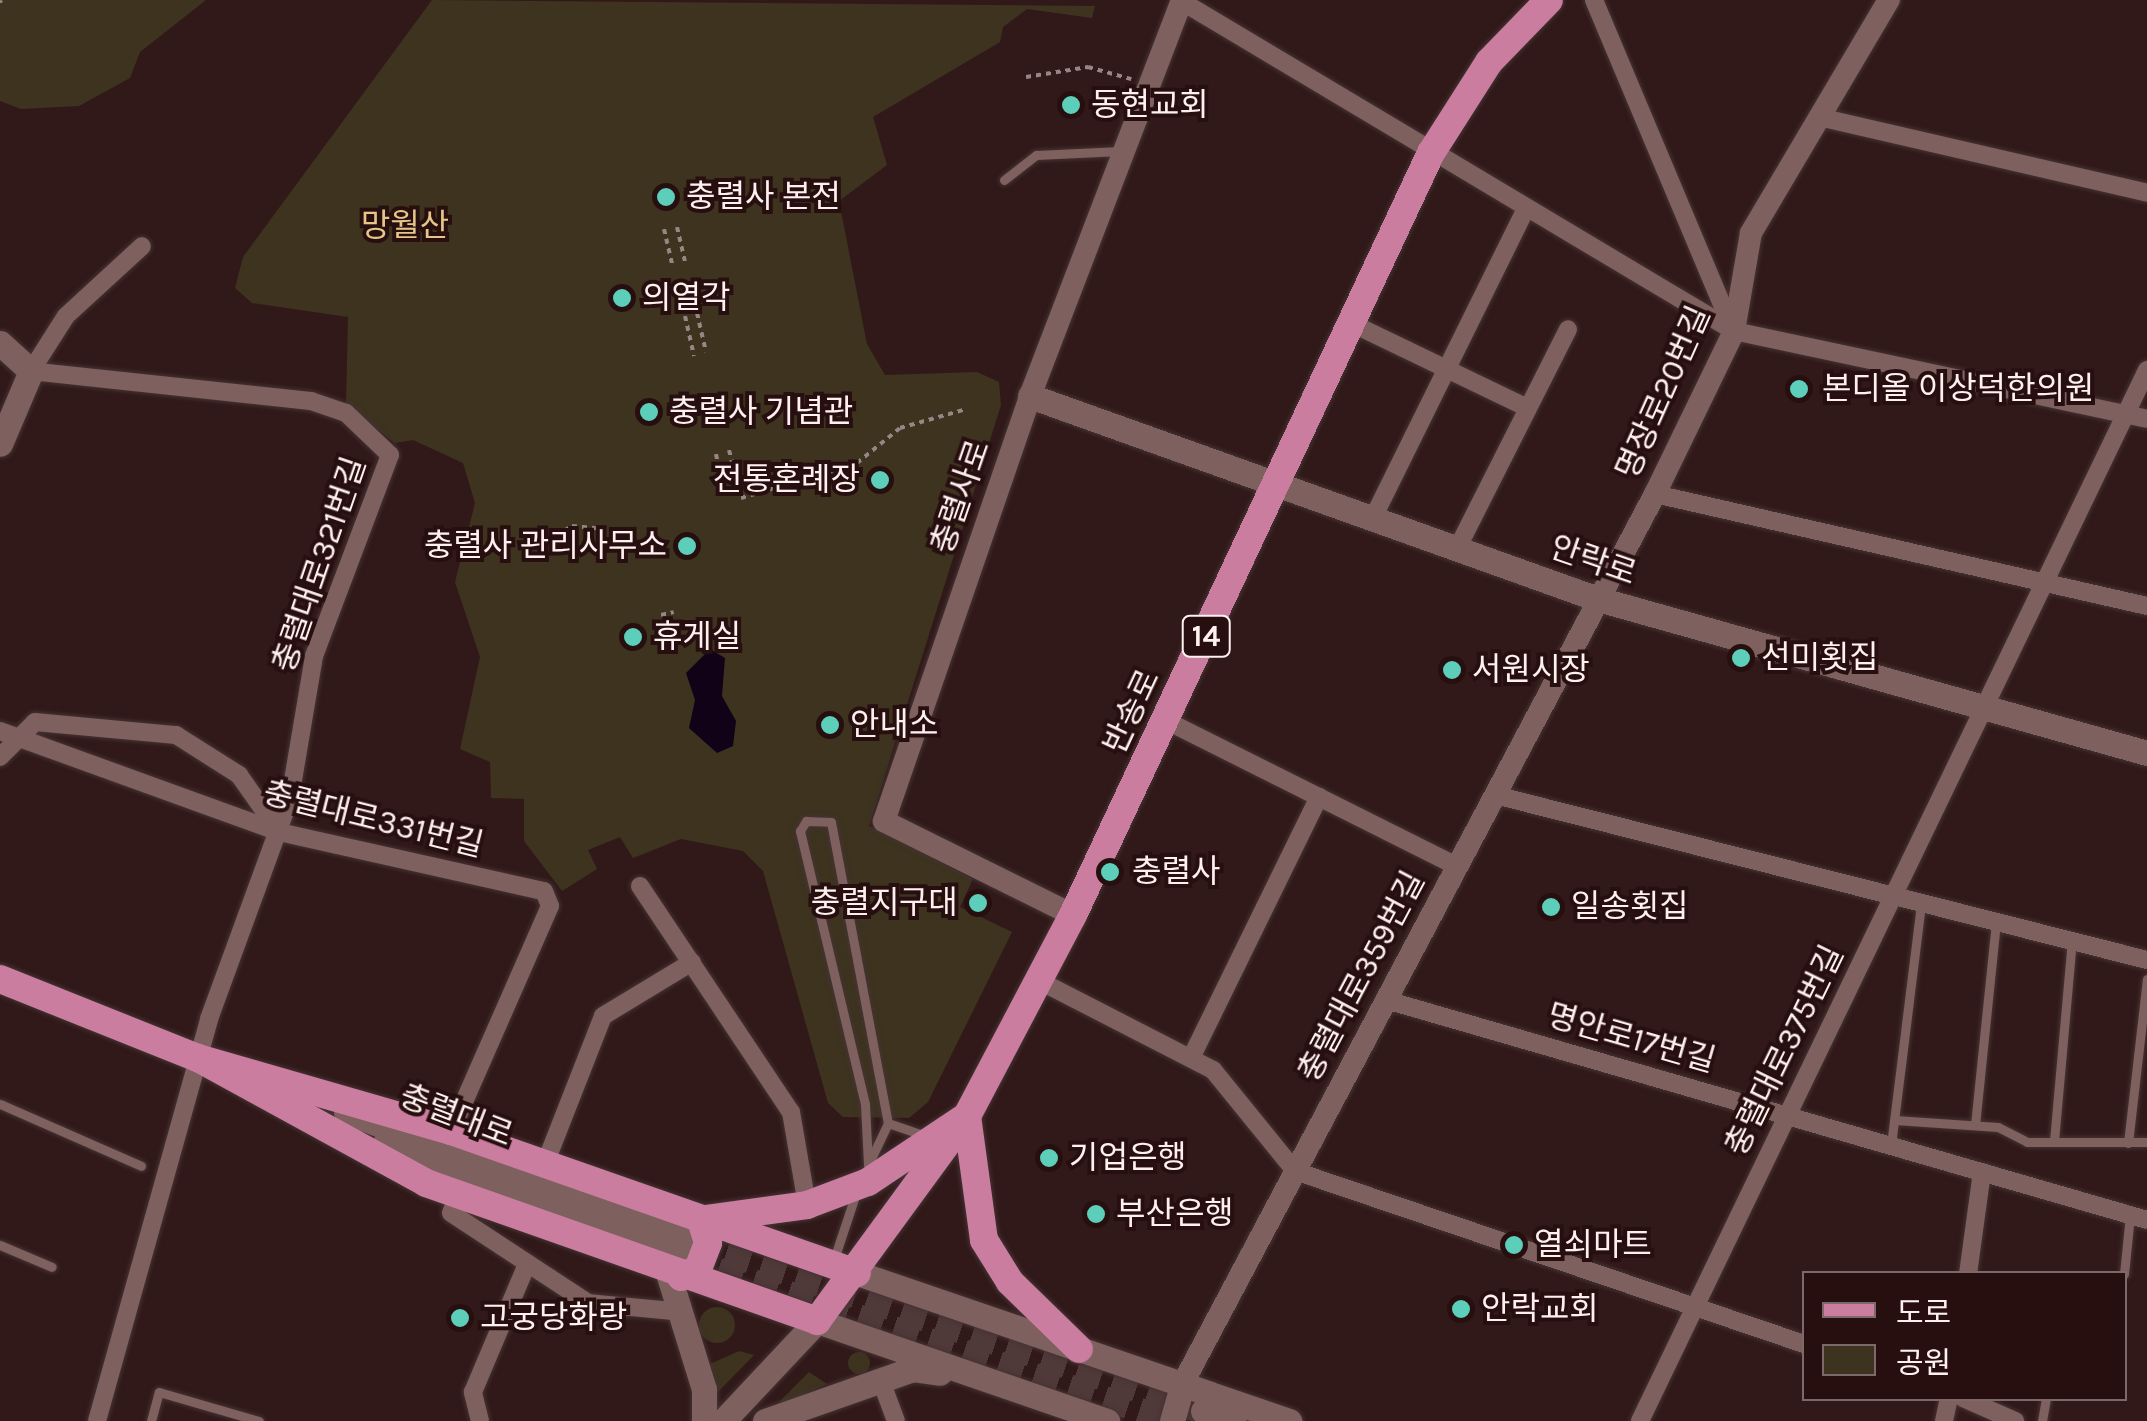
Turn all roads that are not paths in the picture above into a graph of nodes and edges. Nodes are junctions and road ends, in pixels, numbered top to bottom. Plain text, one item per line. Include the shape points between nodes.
1 (1550, 0) edge
2 (1594, 0) edge
3 (1890, 0) edge
4 (1182, 1) edge
5 (1819, 118) junction
6 (1124, 151) junction
7 (1430, 153) junction
8 (1004, 180) dead end
9 (2147, 193) edge
10 (1526, 209) junction
11 (142, 246) dead end
12 (1351, 322) junction
13 (1568, 329) dead end
14 (1734, 332) junction
15 (0, 343) edge
16 (1446, 370) junction
17 (2147, 370) edge
18 (30, 371) junction
19 (1030, 396) junction
20 (1528, 408) junction
21 (2124, 414) junction
22 (2147, 419) edge
23 (3, 430) edge
24 (1278, 480) junction
25 (1655, 494) junction
26 (1374, 516) junction
27 (1458, 547) junction
28 (2044, 583) junction
29 (1598, 599) junction
30 (2147, 606) edge
31 (1984, 707) junction
32 (1167, 721) junction
33 (0, 731) edge
34 (24, 741) junction
35 (2147, 753) edge
36 (0, 757) edge
37 (1495, 795) junction
38 (1319, 797) junction
39 (280, 832) junction
40 (1457, 866) junction
41 (640, 886) dead end
42 (1893, 896) junction
43 (1921, 903) junction
44 (1074, 915) junction
45 (1996, 922) junction
46 (2072, 941) junction
47 (2147, 960) edge
48 (692, 962) junction
49 (2147, 978) edge
50 (0, 979) edge
51 (1038, 980) junction
52 (1386, 1000) junction
53 (198, 1058) junction
54 (1191, 1058) junction
55 (0, 1104) edge
56 (967, 1116) junction
57 (1787, 1116) junction
58 (1895, 1120) junction
59 (888, 1124) junction
60 (1975, 1125) junction
61 (450, 1131) junction
62 (936, 1137) junction
63 (2054, 1141) junction
64 (2147, 1142) edge
65 (2128, 1143) junction
66 (1891, 1146) junction
67 (545, 1164) junction
68 (141, 1166) dead end
69 (1296, 1171) junction
70 (1982, 1172) junction
71 (863, 1175) junction
72 (458, 1195) junction
73 (807, 1205) junction
74 (2138, 1217) edge
75 (0, 1245) edge
76 (685, 1248) junction
77 (52, 1267) dead end
78 (524, 1269) junction
79 (844, 1269) junction
80 (1968, 1271) edge
81 (2125, 1271) edge
82 (1694, 1306) junction
83 (684, 1312) junction
84 (816, 1321) junction
85 (1802, 1343) edge
86 (1079, 1350) junction
87 (880, 1378) junction
88 (993, 1381) junction
89 (1182, 1384) junction
90 (1970, 1401) edge
91 (1203, 1412) dead end
92 (97, 1421) edge
93 (151, 1421) edge
94 (258, 1421) edge
95 (480, 1421) edge
96 (704, 1421) edge
97 (723, 1421) edge
98 (765, 1421) edge
99 (896, 1421) edge
100 (1107, 1421) edge
101 (1172, 1421) edge
102 (1232, 1421) edge
103 (1289, 1421) edge
104 (1640, 1421) edge
105 (2015, 1421) edge

1 - 7 main road, 반송로 / 14 via 1489,62
2 - 14 street
3 - 5 street, 명장로20번길
4 - 6 street, 충렬사로
4 - 7 street
5 - 9 street
5 - 14 street, 명장로20번길 via 1751,234
6 - 8 lane via 1036,155
6 - 19 street, 충렬사로
7 - 10 street
7 - 12 main road, 반송로 / 14
10 - 14 street
10 - 16 street
11 - 18 street via 66,316
12 - 16 street
12 - 24 main road, 반송로 / 14
13 - 20 street
14 - 21 street
14 - 25 street, 명장로20번길
15 - 18 main road
16 - 20 street
16 - 26 street
17 - 21 street, 충렬대로375번길
18 - 23 main road
18 - 39 street, 충렬대로321번길 via 311,402 346,413 390,455 314,656
19 - 24 main road, 안락로
19 - 44 street, 충렬사로 via 884,821
20 - 27 street
21 - 22 street
21 - 28 street, 충렬대로375번길
24 - 26 main road, 안락로
24 - 32 main road, 반송로 / 14
25 - 28 street
25 - 29 street, 명장로20번길
26 - 27 main road, 안락로
27 - 29 main road, 안락로
28 - 30 street
28 - 31 street, 충렬대로375번길
29 - 31 main road, 안락로
29 - 37 street, 충렬대로359번길
31 - 35 main road, 안락로
31 - 42 street, 충렬대로375번길
32 - 38 street
32 - 44 main road, 반송로 / 14
33 - 34 street, 충렬대로331번길
34 - 36 street
34 - 39 street, 충렬대로331번길
34 - 39 street via 35,722 176,735 239,775
37 - 40 street, 충렬대로359번길
37 - 42 street
38 - 40 street
38 - 54 street
39 - 53 street, 충렬대로321번길
39 - 61 street, 충렬대로331번길 via 544,892 550,906
40 - 52 street, 충렬대로359번길
41 - 48 street
42 - 43 street
42 - 57 street, 충렬대로375번길
43 - 45 street
43 - 58 lane
44 - 51 main road, 반송로 / 14
45 - 46 street
45 - 60 lane
46 - 47 street
46 - 63 lane
48 - 67 street via 604,1016
48 - 73 street via 791,1112
49 - 65 lane
50 - 53 main road, 충렬대로
51 - 54 street
51 - 56 main road, 반송로 / 14
52 - 57 street, 명안로17번길
52 - 69 street, 충렬대로359번길
53 - 61 main road
53 - 72 main road
53 - 76 main road, 충렬대로
53 - 92 street, 충렬대로321번길
54 - 69 street via 1213,1070
55 - 68 lane
56 - 62 main road
56 - 79 main road, 반송로 / 14
56 - 86 main road via 984,1240 1010,1282
57 - 66 street, 명안로17번길
57 - 82 street, 충렬대로375번길
58 - 60 lane
58 - 66 lane
59 - 62 lane
59 - 71 lane
59 - 71 lane via 831,822 820,817 800,831 865,1104
60 - 63 lane
61 - 67 main road
62 - 71 main road
63 - 65 lane
64 - 65 lane
66 - 70 street, 명안로17번길
67 - 76 main road
69 - 82 street
69 - 89 street, 충렬대로359번길
70 - 74 street, 명안로17번길
70 - 80 street
71 - 73 main road
71 - 79 lane
72 - 76 main road
72 - 78 street via 451,1213
73 - 76 main road
74 - 81 lane
75 - 77 lane
76 - 79 main road
76 - 83 main road
76 - 84 main road
78 - 83 street via 588,1303
78 - 95 street via 474,1392
79 - 84 main road, 반송로
79 - 86 main road
82 - 85 street
82 - 104 street, 충렬대로375번길
83 - 96 main road
84 - 88 main road
84 - 97 main road, 반송로
86 - 89 main road
87 - 88 main road via 913,1369
87 - 98 main road
87 - 99 street
88 - 100 main road
89 - 101 main road
89 - 103 main road
90 - 105 street
91 - 102 main road
93 - 94 lane via 159,1392

